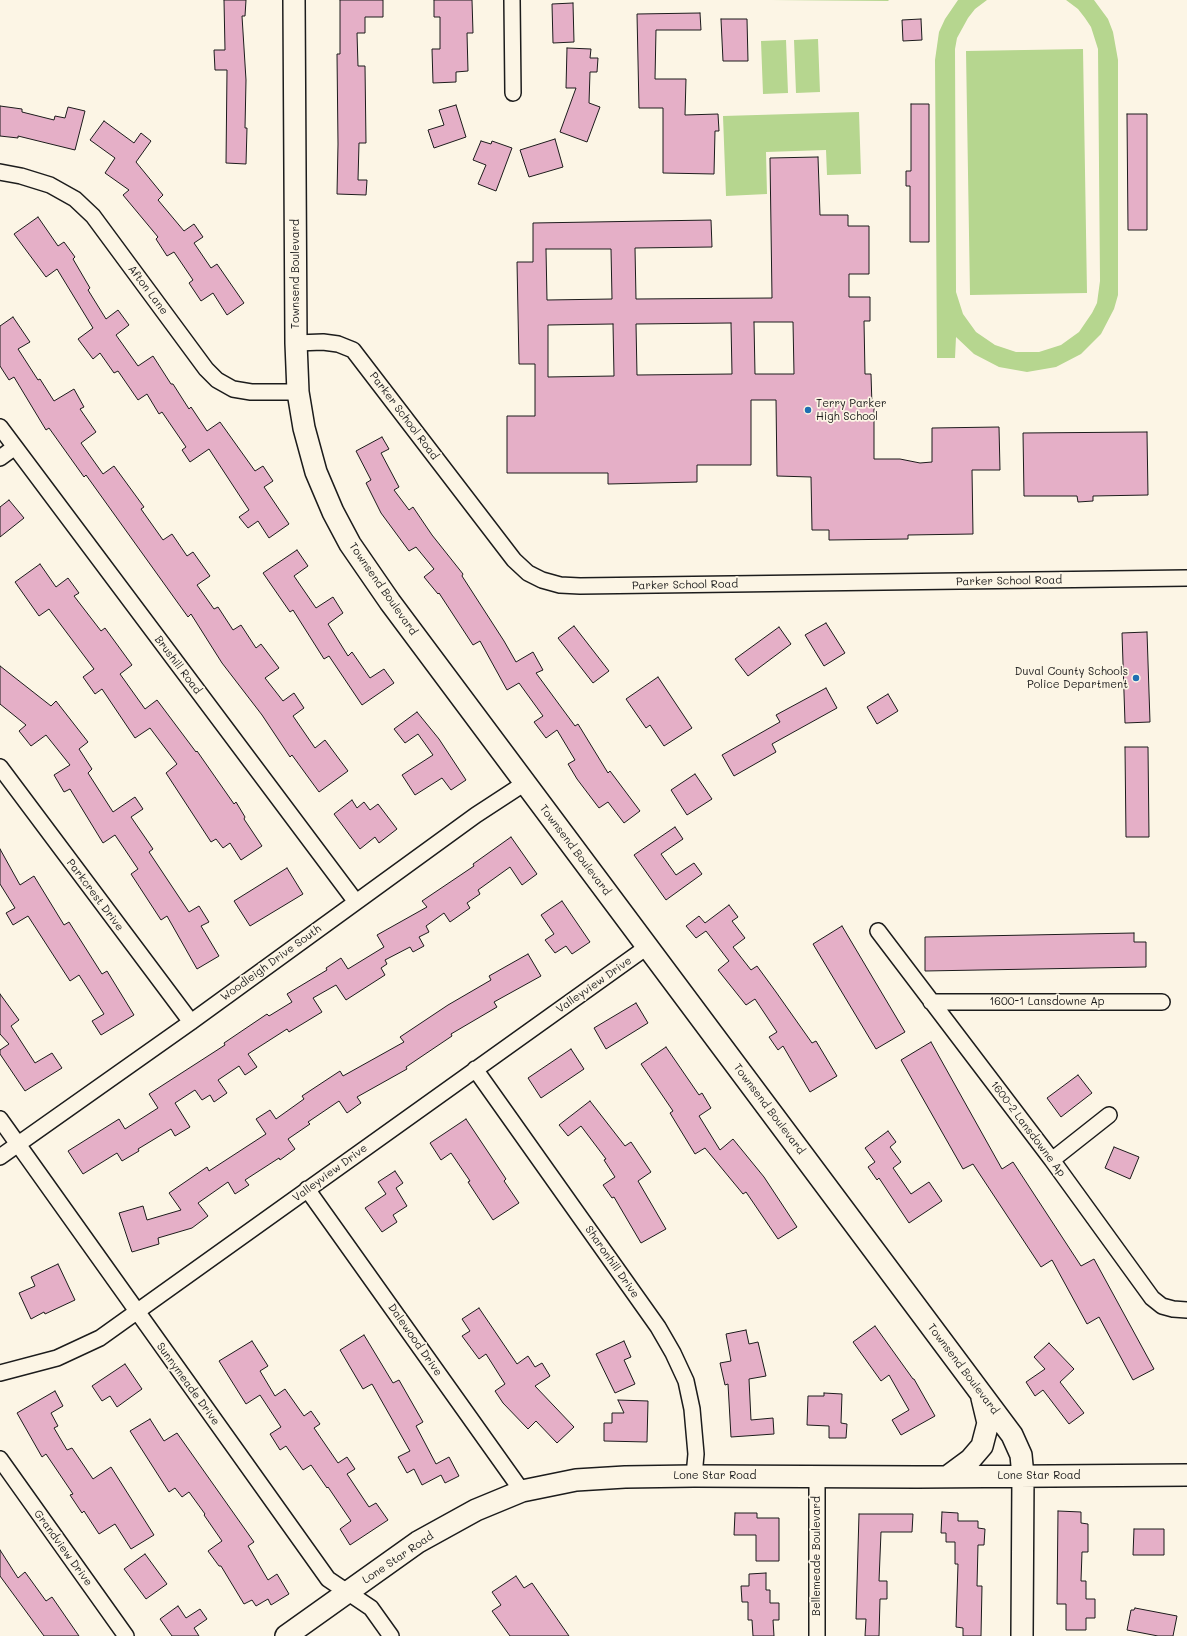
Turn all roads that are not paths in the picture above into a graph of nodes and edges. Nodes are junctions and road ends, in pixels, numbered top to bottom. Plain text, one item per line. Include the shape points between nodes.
1 (294, 0) edge
2 (512, 0) edge
3 (513, 93) dead end
4 (0, 172) edge
5 (296, 342) junction
6 (298, 392) junction
7 (0, 427) edge
8 (15, 447) junction
9 (0, 458) edge
10 (1187, 578) edge
11 (0, 767) edge
12 (525, 783) junction
13 (356, 902) junction
14 (878, 930) dead end
15 (647, 947) junction
16 (931, 1002) junction
17 (1162, 1002) dead end
18 (190, 1022) junction
19 (476, 1069) junction
20 (1109, 1115) dead end
21 (0, 1119) edge
22 (19, 1145) junction
23 (0, 1157) edge
24 (1052, 1160) junction
25 (307, 1189) junction
26 (1187, 1310) edge
27 (136, 1311) junction
28 (0, 1373) edge
29 (981, 1394) junction
30 (0, 1459) edge
31 (1187, 1475) edge
32 (694, 1476) junction
33 (817, 1476) junction
34 (1023, 1476) junction
35 (947, 1477) junction
36 (522, 1491) junction
37 (348, 1592) junction
38 (126, 1636) edge
39 (286, 1636) edge
40 (391, 1636) edge
41 (817, 1636) edge
42 (1022, 1636) edge

1 - 5 street, Townsend Boulevard
2 - 3 street
4 - 6 street, Afton Lane via 50,185 80,203 93,216 206,369 217,380 233,389 251,392
5 - 6 street, Townsend Boulevard
5 - 10 street, Parker School Road via 338,344 353,350 514,560 528,573 548,582 580,586
6 - 12 street, Townsend Boulevard via 304,428 316,472 350,544
7 - 8 street, Brushill Road
8 - 9 street
8 - 13 street, Brushill Road
11 - 18 street, Parkcrest Drive
12 - 13 street, Woodleigh Drive South via 476,815
12 - 15 street, Townsend Boulevard
13 - 18 street, Woodleigh Drive South
14 - 16 street, 1600-2 Lansdowne Ap
15 - 19 street, Valleyview Drive
15 - 29 street, Townsend Boulevard
16 - 17 street, 1600-1 Lansdowne Ap
16 - 24 street, 1600-2 Lansdowne Ap
18 - 22 street, Woodleigh Drive South
19 - 25 street, Valleyview Drive
19 - 32 street, Sharonhill Drive via 658,1327 673,1353 686,1381 692,1409 696,1454
20 - 24 street
21 - 22 street, Sunnymeade Drive
22 - 23 street, Woodleigh Drive South
22 - 27 street, Sunnymeade Drive
24 - 26 street, 1600-2 Lansdowne Ap via 1152,1298 1162,1306
25 - 27 street, Valleyview Drive
25 - 36 street, Dalewood Drive
27 - 28 street, Valleyview Drive via 100,1338 57,1358
27 - 37 street, Sunnymeade Drive via 328,1579
29 - 34 street, Townsend Boulevard via 1012,1435 1022,1455
29 - 35 street via 988,1423 982,1446 970,1460
30 - 38 street, Grandview Drive
31 - 34 street, Lone Star Road
32 - 33 street, Lone Star Road
32 - 36 street, Lone Star Road via 576,1480
33 - 35 street, Lone Star Road
33 - 41 street, Bellemeade Boulevard
34 - 35 street, Lone Star Road
34 - 42 street, Townsend Boulevard
36 - 37 street, Lone Star Road via 476,1510 418,1542
37 - 39 street, Lone Star Road
37 - 40 street, Sunnymeade Drive via 371,1608

